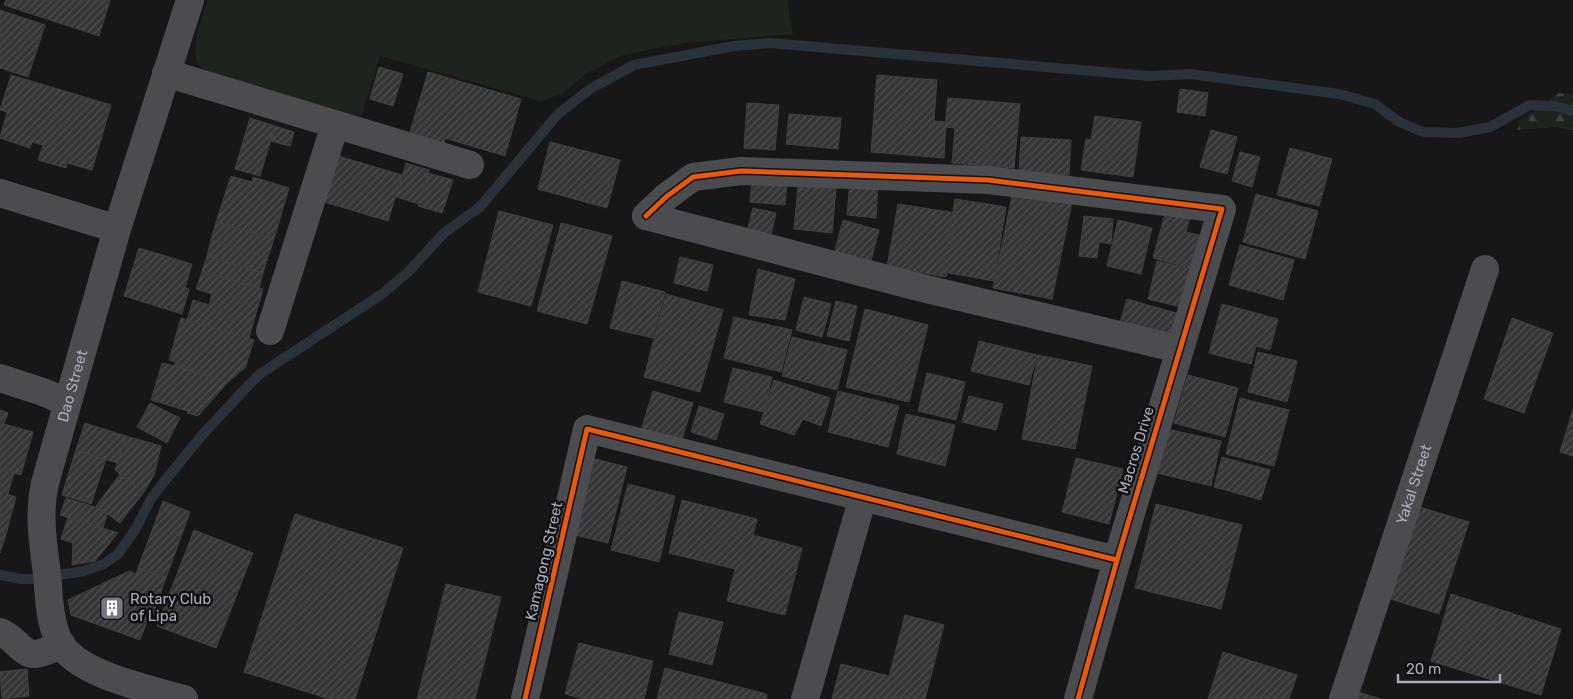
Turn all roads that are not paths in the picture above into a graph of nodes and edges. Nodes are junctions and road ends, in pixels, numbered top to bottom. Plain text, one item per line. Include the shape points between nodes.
1 (190, 0) edge
2 (166, 73) junction
3 (335, 126) junction
4 (470, 165) dead end
5 (0, 192) edge
6 (117, 229) junction
7 (1485, 269) dead end
8 (270, 331) dead end
9 (1179, 348) junction
10 (0, 378) edge
11 (67, 402) junction
12 (863, 497) junction
13 (1116, 560) junction
14 (0, 632) edge
15 (62, 645) junction
16 (110, 689) edge
17 (184, 699) edge
18 (525, 699) edge
19 (804, 699) edge
20 (1078, 699) edge
21 (1343, 699) edge

1 - 2 street, Dao Street
2 - 3 street
2 - 6 street, Dao Street
3 - 4 street
3 - 8 street
5 - 6 street
6 - 11 street, Dao Street
7 - 21 street, Yakal Street
9 - 9 street, Macros Drive via 922,288 646,216 693,177 741,172 988,180 1222,209
9 - 13 street, Macros Drive
10 - 11 street
11 - 15 street, Dao Street via 42,497 41,514 52,617
12 - 13 street
12 - 18 street, Kamagong Street via 587,429
12 - 19 street
13 - 20 street, Macros Drive
14 - 15 street via 30,654
15 - 16 street, Dao Street
16 - 17 street, Dao Street

